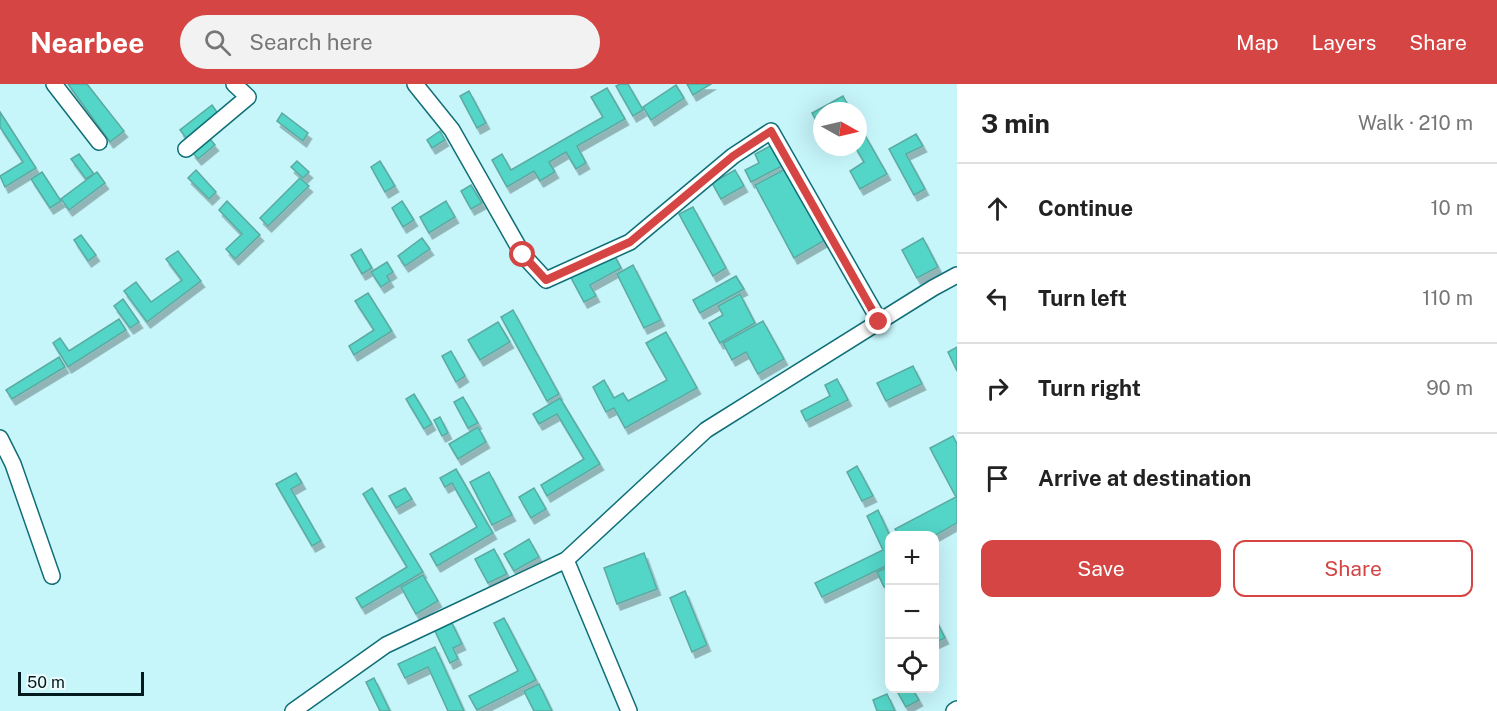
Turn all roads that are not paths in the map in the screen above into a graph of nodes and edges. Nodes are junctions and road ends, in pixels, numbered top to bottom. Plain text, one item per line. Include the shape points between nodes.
1 (54, 84) edge
2 (234, 84) edge
3 (415, 84) edge
4 (99, 142) dead end
5 (186, 150) dead end
6 (957, 275) edge
7 (879, 322) junction
8 (0, 438) edge
9 (566, 560) junction
10 (52, 576) dead end
11 (293, 711) edge
12 (629, 711) edge

1 - 4 street
2 - 5 street via 248,97
3 - 7 street via 452,130 523,255 546,280 630,242 733,156 771,131
6 - 7 street
7 - 9 street via 706,430
8 - 10 street
9 - 11 street via 386,645
9 - 12 street

